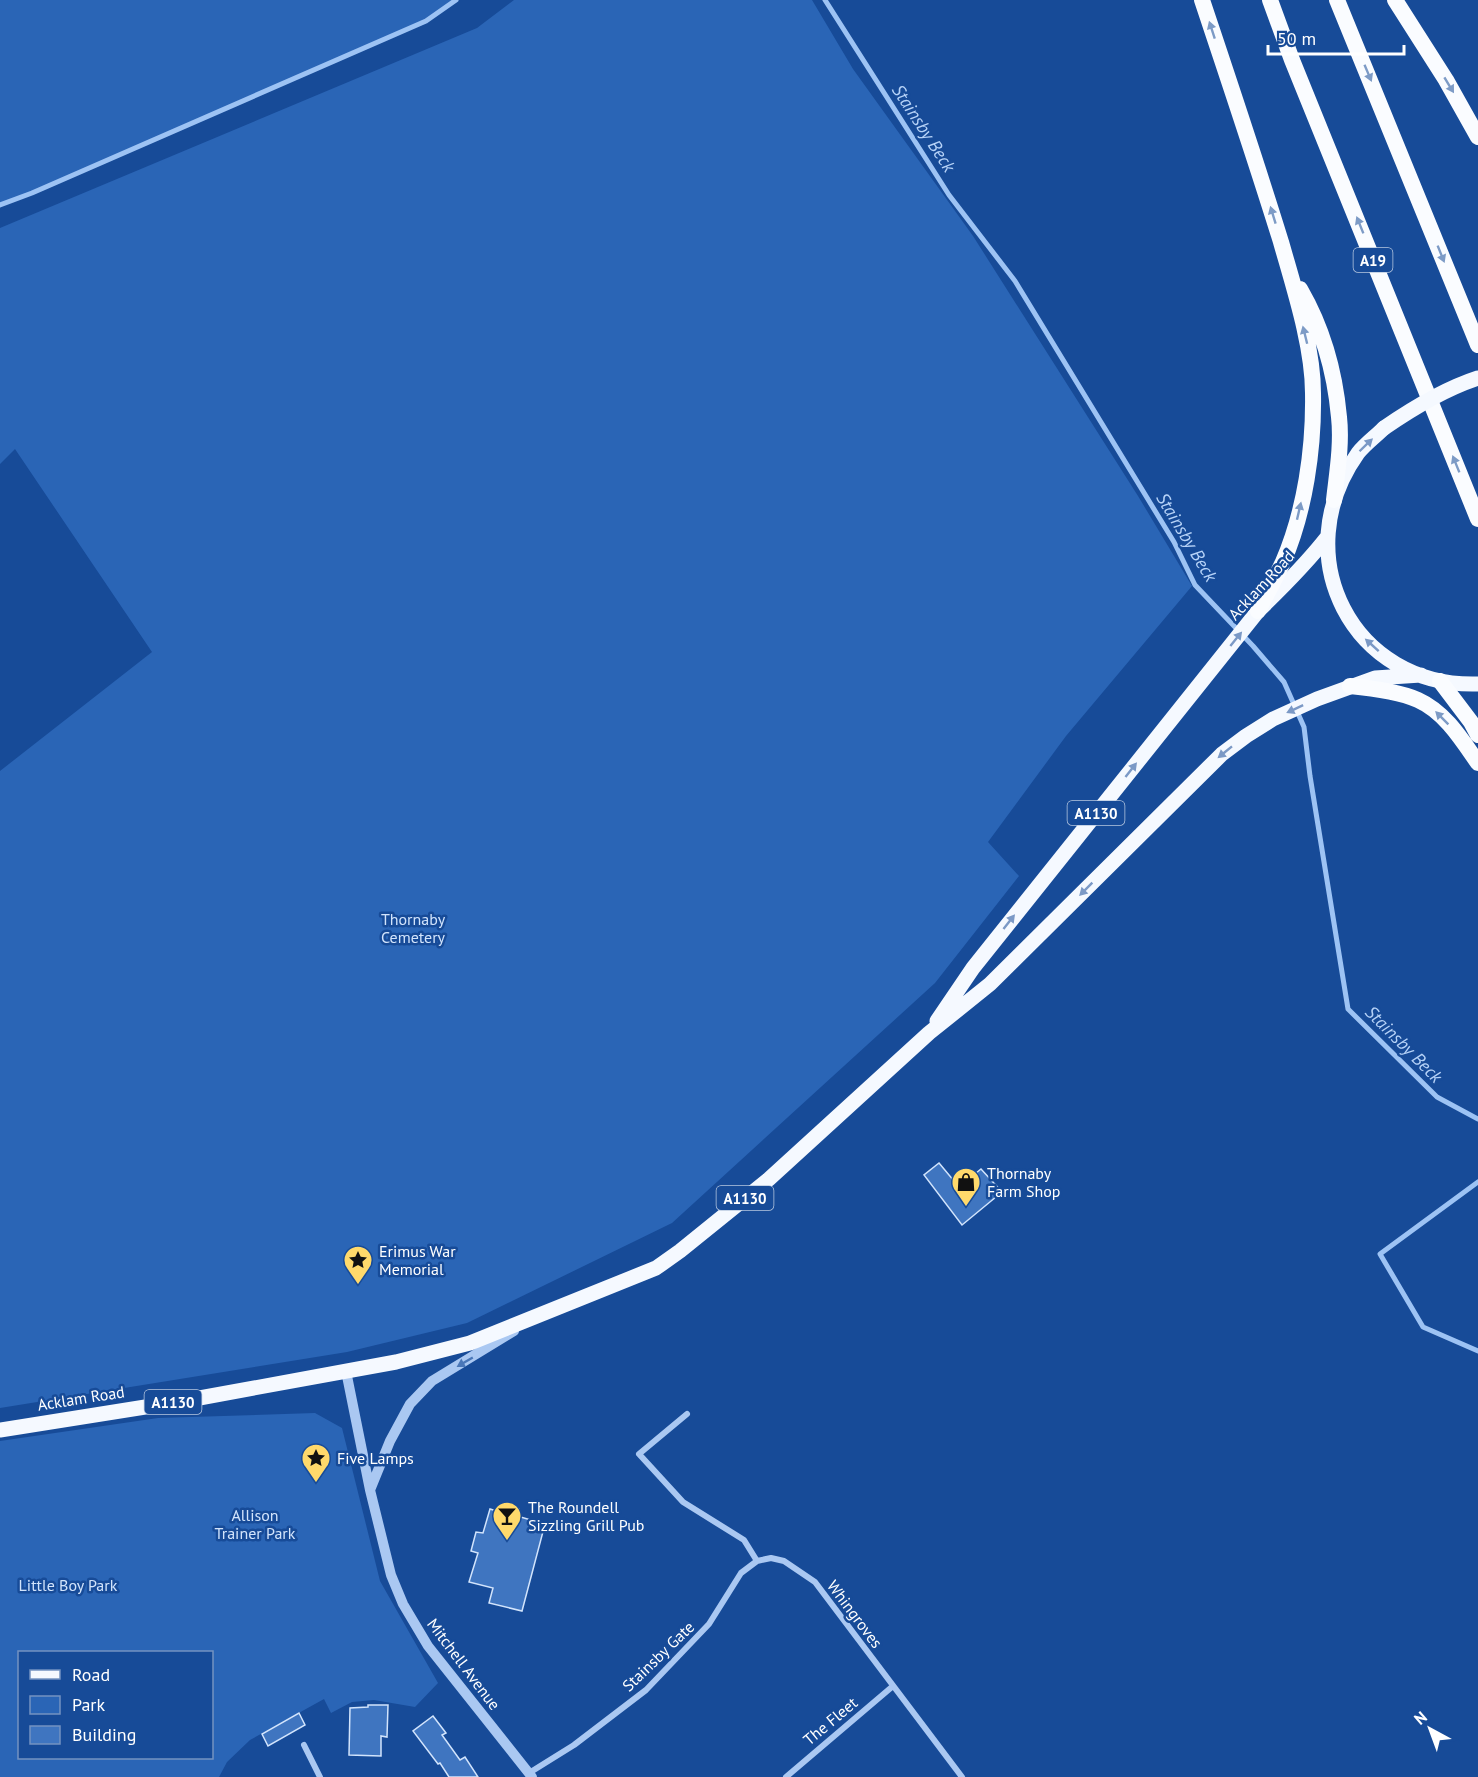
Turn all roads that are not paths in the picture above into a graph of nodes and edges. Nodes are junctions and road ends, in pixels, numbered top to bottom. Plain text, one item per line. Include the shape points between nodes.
1 (1202, 0) edge
2 (1270, 0) edge
3 (1337, 0) edge
4 (1395, 0) edge
5 (1478, 137) edge
6 (1289, 272) junction
7 (1478, 345) edge
8 (1478, 378) edge
9 (1334, 500) junction
10 (1478, 519) edge
11 (1328, 536) junction
12 (1255, 615) junction
13 (1421, 675) junction
14 (1440, 681) junction
15 (1478, 684) edge
16 (1350, 686) junction
17 (1478, 735) edge
18 (1478, 763) edge
19 (929, 1033) junction
20 (532, 1319) junction
21 (346, 1371) junction
22 (687, 1414) dead end
23 (0, 1430) edge
24 (370, 1490) junction
25 (758, 1561) junction
26 (893, 1686) junction
27 (304, 1745) dead end
28 (530, 1775) edge
29 (320, 1777) edge
30 (786, 1777) edge
31 (962, 1777) edge

6 -> 1 highway
10 -> 2 highway, A19
3 -> 7 highway
4 -> 5 highway
6 - 9 highway via 1309,305 1333,375 1340,426
12 -> 6 highway via 1283,562 1296,525 1309,456 1313,392 1310,353
9 -> 8 main road, bridge via 1359,452 1384,428 1435,397
9 - 11 main road
11 - 12 main road, Acklam Road / A1130
13 -> 11 main road via 1390,660 1367,641 1346,615 1329,568
19 -> 12 main road, Acklam Road / A1130 via 973,968
13 - 14 main road
13 - 16 main road, A1130 via 1375,678
14 - 15 main road
14 - 17 highway
18 -> 16 highway via 1457,734 1418,700
16 -> 19 main road, A1130 via 1273,719 1222,754 990,984
19 - 20 main road, A1130 via 769,1179 680,1251 656,1268
20 - 21 main road, A1130 via 470,1343
20 -> 24 street via 432,1381 410,1404
21 - 23 main road, Acklam Road / A1130
21 - 24 street, Mitchell Avenue
22 - 25 street via 639,1454 683,1503 744,1540
24 - 28 street, Mitchell Avenue via 391,1575 403,1604 428,1646
25 - 26 street, Whingroves via 771,1557 784,1561 815,1582
25 - 28 street, Stainsby Gate via 741,1573 709,1624 646,1690
26 - 30 street, The Fleet
26 - 31 street, Whingroves
27 - 29 street

